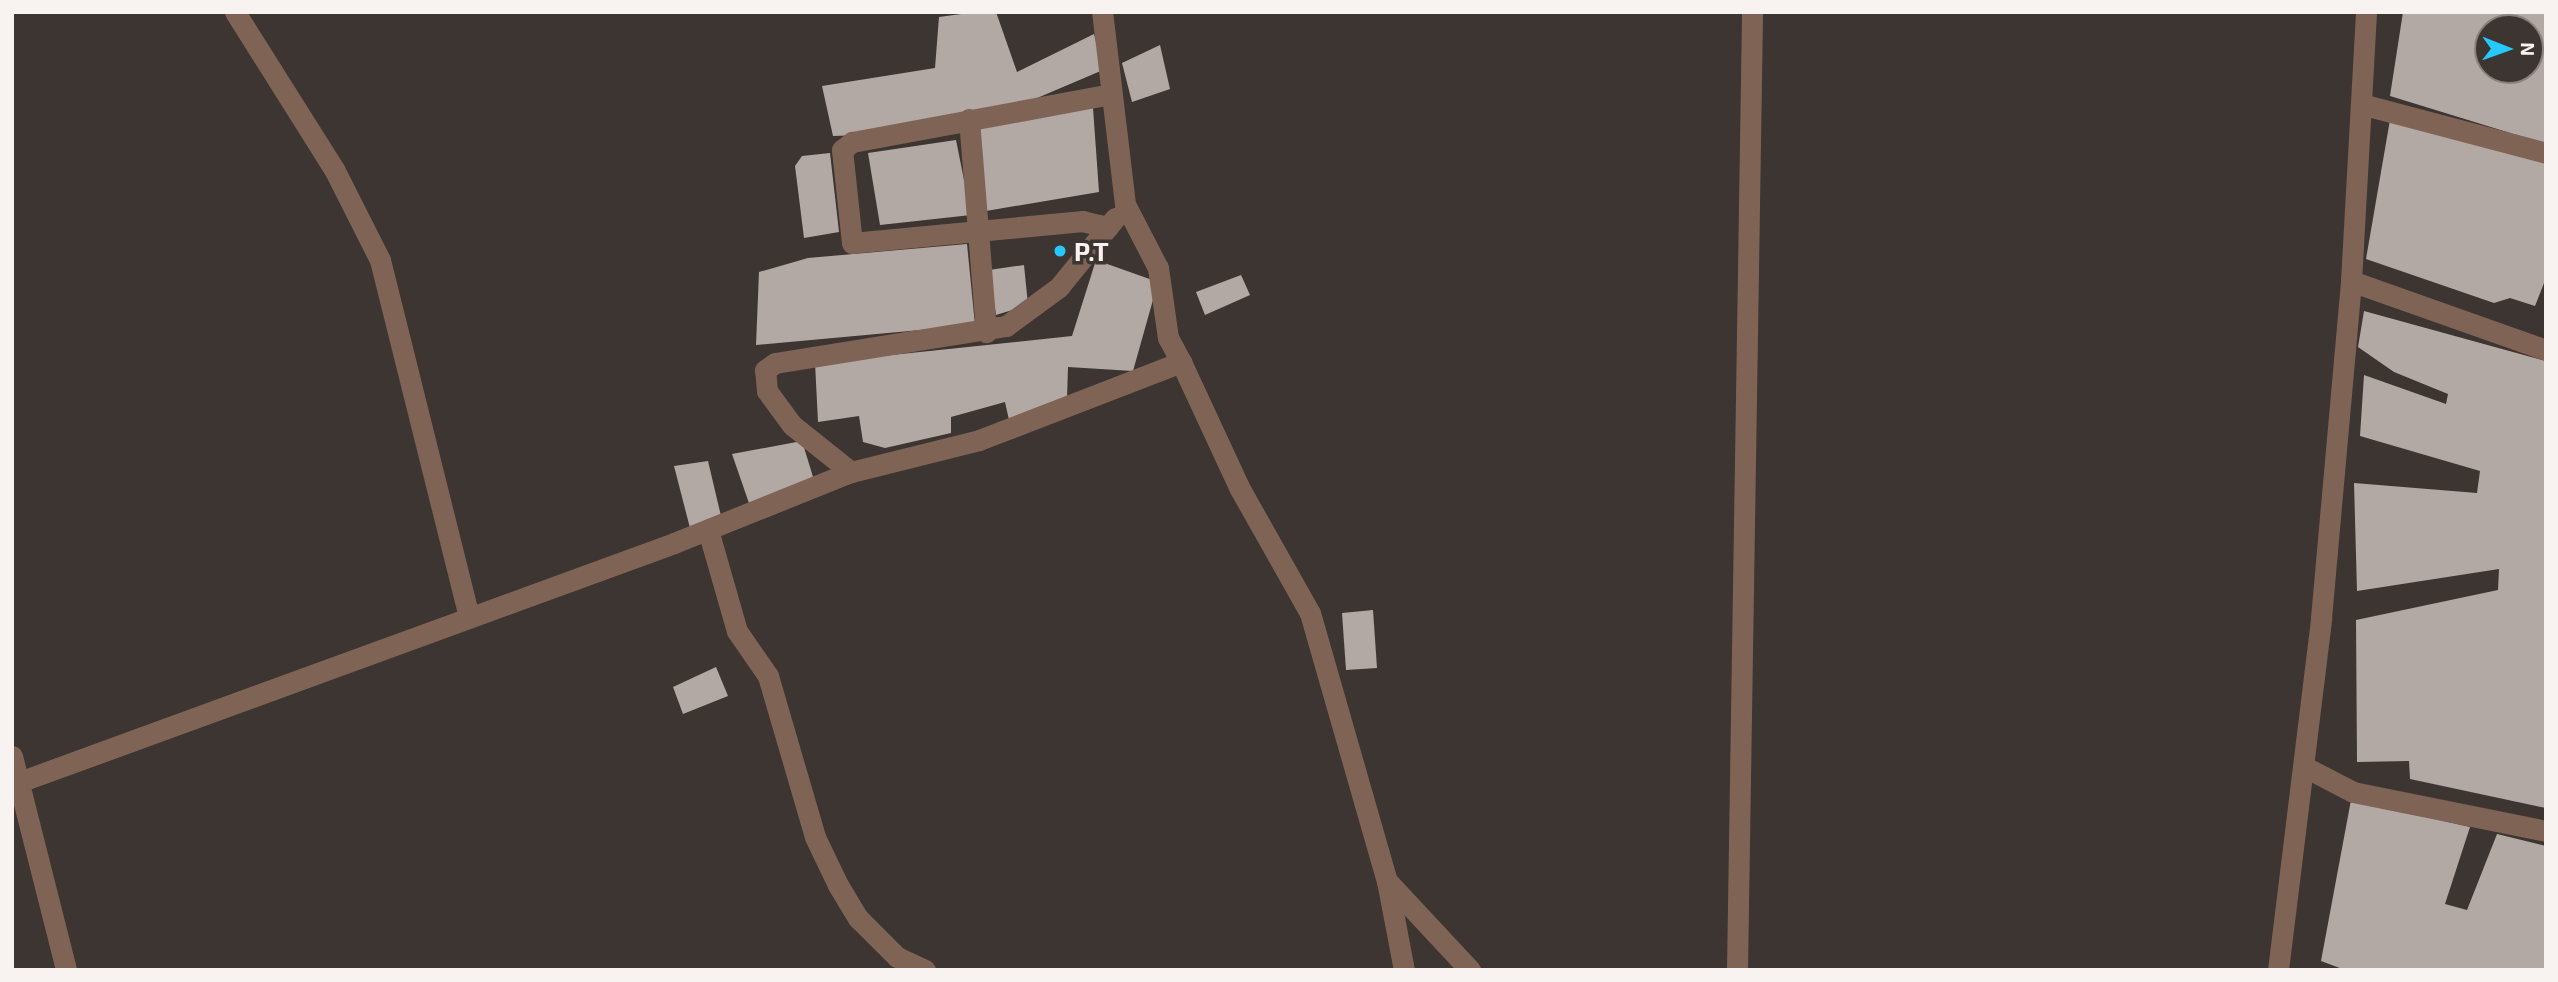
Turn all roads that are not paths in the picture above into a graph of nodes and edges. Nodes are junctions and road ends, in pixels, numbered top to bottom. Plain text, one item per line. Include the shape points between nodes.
1 (235, 12) edge
2 (1102, 12) edge
3 (1752, 12) edge
4 (2366, 12) edge
5 (1110, 94) junction
6 (2361, 104) junction
7 (969, 119) junction
8 (2546, 153) edge
9 (1125, 204) junction
10 (1108, 227) junction
11 (978, 231) junction
12 (2351, 281) junction
13 (986, 332) junction
14 (2546, 350) edge
15 (1181, 362) junction
16 (851, 471) junction
17 (708, 530) junction
18 (469, 617) junction
19 (12, 756) edge
20 (2305, 767) junction
21 (22, 781) junction
22 (2546, 831) edge
23 (1387, 881) junction
24 (2285, 967) edge
25 (66, 970) edge
26 (925, 970) edge
27 (1405, 970) edge
28 (1470, 970) edge
29 (1737, 970) edge

1 - 18 street via 334,169 380,260
2 - 5 street
3 - 29 street
4 - 6 street
5 - 7 street
5 - 9 street
6 - 8 street
6 - 12 street
7 - 11 street
7 - 11 street via 852,142 842,150 852,243
9 - 10 street
9 - 15 street via 1158,268 1168,338
10 - 11 street via 1083,221
10 - 13 street via 1033,310
11 - 13 street
12 - 14 street
12 - 20 street
13 - 16 street via 796,360 765,370 767,391 792,425
15 - 16 street via 990,436
15 - 23 street via 1241,489 1310,613
16 - 17 street
17 - 18 street
17 - 26 street via 737,631 768,676 815,837 838,886 858,918 897,957
18 - 21 street
19 - 21 street
20 - 22 street via 2353,792
20 - 24 street via 2290,834
21 - 25 street
23 - 27 street
23 - 28 street

